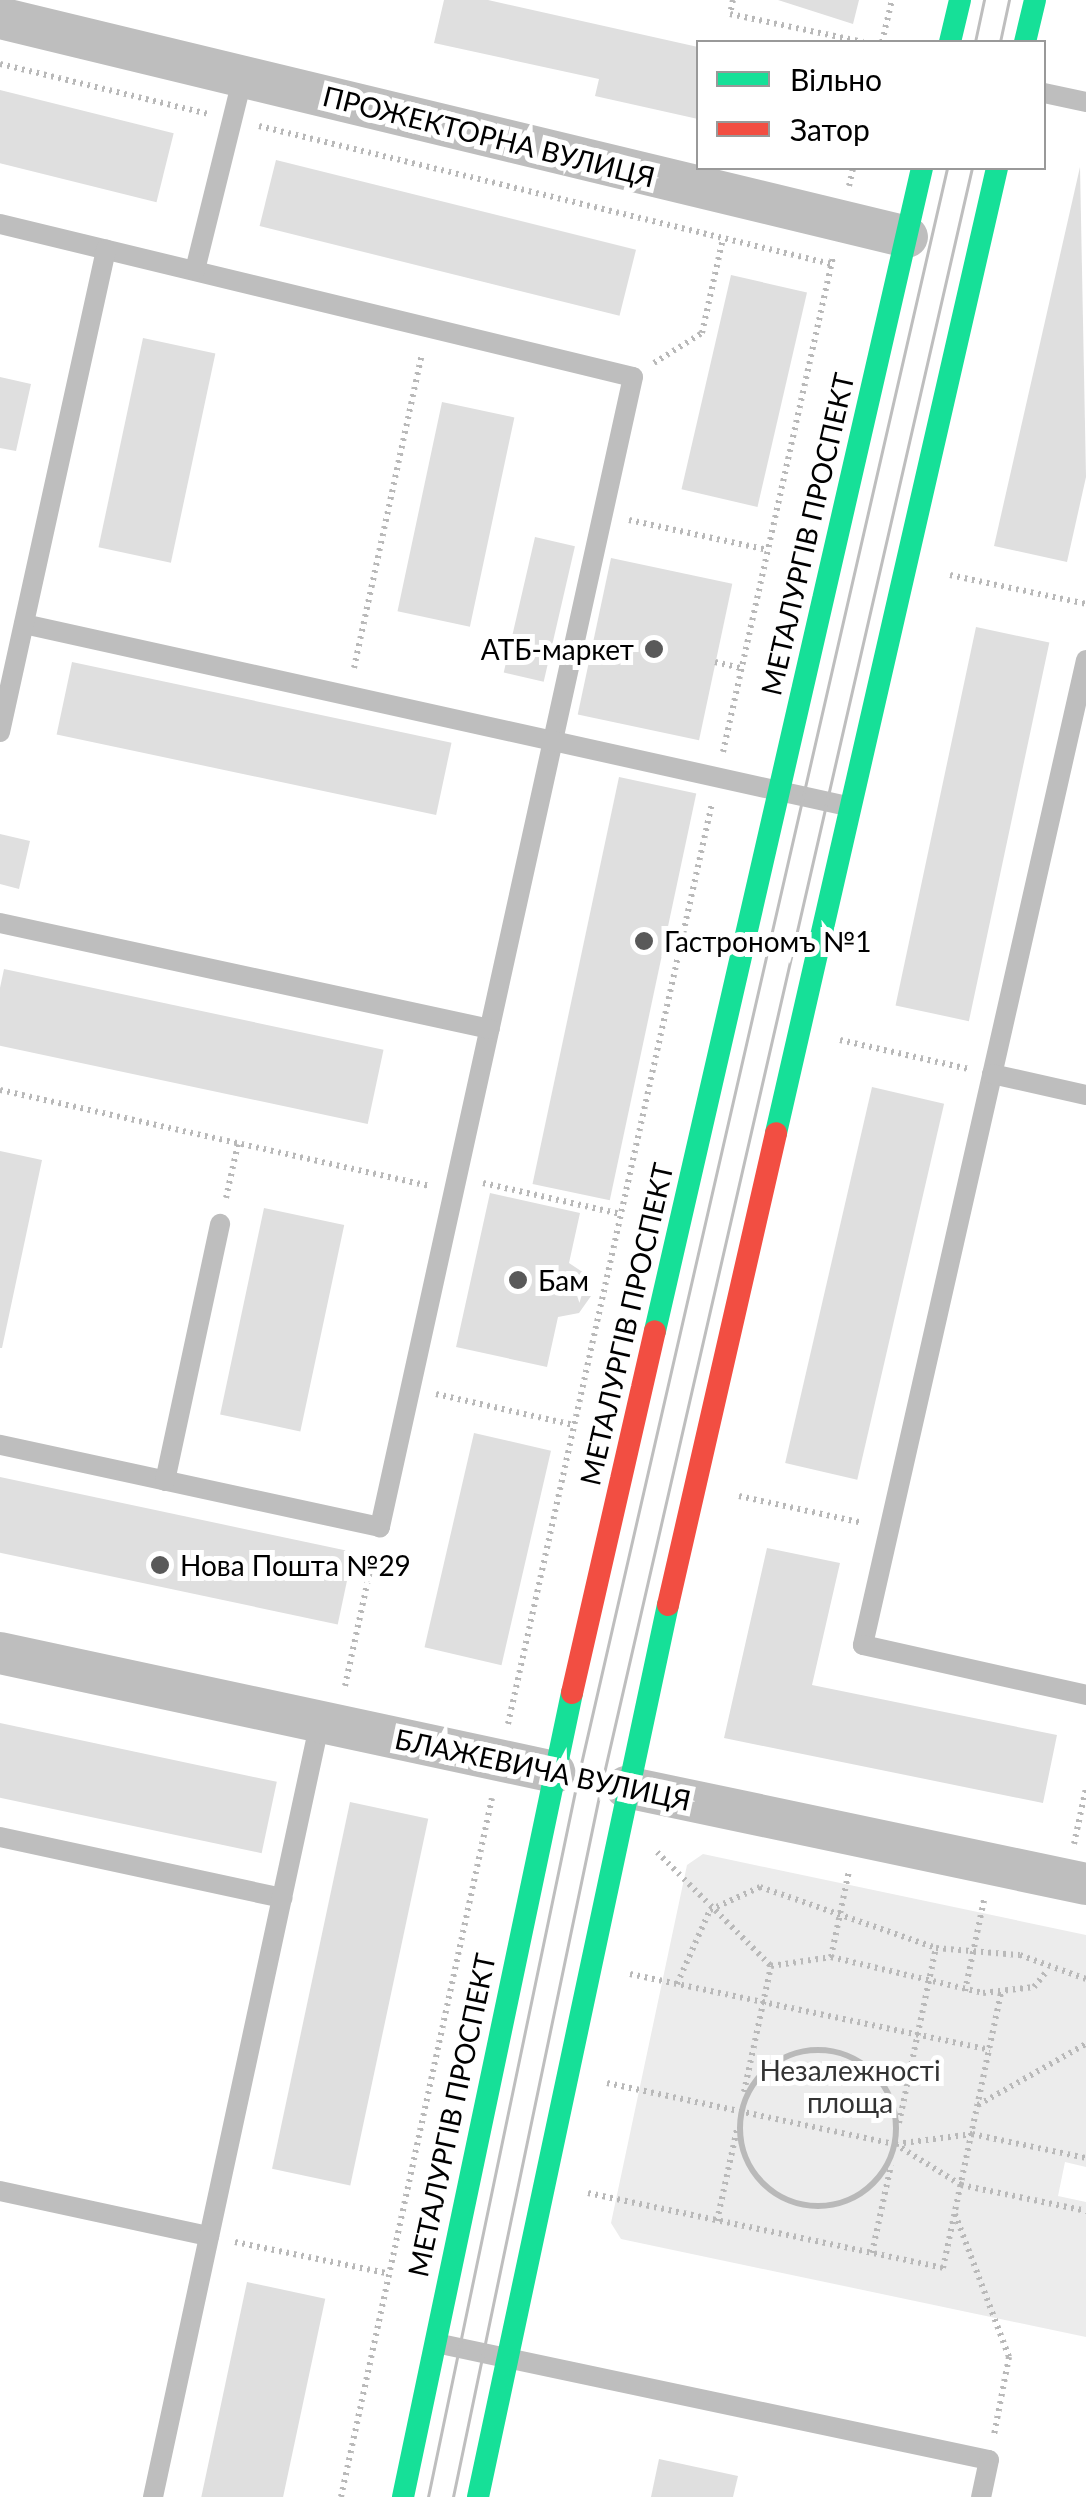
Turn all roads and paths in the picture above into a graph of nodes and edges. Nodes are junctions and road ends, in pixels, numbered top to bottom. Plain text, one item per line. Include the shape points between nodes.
1 (733, 0) edge
2 (892, 0) edge
3 (960, 0) edge
4 (1035, 0) edge
5 (0, 18) edge
6 (853, 40) edge
7 (882, 40) edge
8 (950, 40) edge
9 (1025, 40) edge
10 (0, 64) edge
11 (243, 76) junction
12 (1046, 93) edge
13 (1086, 102) edge
14 (232, 120) junction
15 (853, 170) edge
16 (922, 170) edge
17 (998, 170) edge
18 (840, 221) junction
19 (0, 224) edge
20 (723, 238) junction
21 (919, 240) junction
22 (954, 248) dead end
23 (106, 249) junction
24 (978, 254) junction
25 (831, 264) junction
26 (195, 270) junction
27 (428, 327) junction
28 (633, 377) junction
29 (603, 515) junction
30 (768, 550) junction
31 (944, 573) dead end
32 (1086, 604) edge
33 (24, 624) junction
34 (1086, 660) edge
35 (714, 662) dead end
36 (742, 668) junction
37 (348, 696) junction
38 (0, 732) edge
39 (553, 740) junction
40 (718, 777) junction
41 (779, 790) junction
42 (851, 806) junction
43 (0, 923) edge
44 (490, 1029) junction
45 (838, 1040) dead end
46 (992, 1074) junction
47 (0, 1090) edge
48 (1086, 1095) edge
49 (238, 1144) junction
50 (455, 1185) junction
51 (621, 1214) junction
52 (220, 1224) joint
53 (591, 1296) dead end
54 (602, 1298) junction
55 (410, 1388) junction
56 (574, 1424) junction
57 (0, 1445) edge
58 (165, 1480) junction
59 (735, 1496) dead end
60 (380, 1526) junction
61 (889, 1528) junction
62 (0, 1653) edge
63 (1086, 1694) edge
64 (332, 1705) junction
65 (508, 1725) dead end
66 (566, 1774) junction
67 (614, 1784) junction
68 (1086, 1788) edge
69 (492, 1795) dead end
70 (0, 1838) edge
71 (655, 1849) dead end
72 (1080, 1864) edge
73 (849, 1871) dead end
74 (282, 1898) junction
75 (984, 1900) dead end
76 (710, 1910) junction
77 (839, 1917) junction
78 (936, 1948) junction
79 (972, 1956) junction
80 (831, 1957) junction
81 (772, 1966) junction
82 (1047, 1970) junction
83 (629, 1974) dead end
84 (930, 1978) junction
85 (1086, 1979) edge
86 (677, 1984) junction
87 (965, 1990) junction
88 (1002, 1993) junction
89 (764, 2002) junction
90 (918, 2035) junction
91 (1086, 2044) edge
92 (990, 2050) junction
93 (606, 2082) dead end
94 (978, 2106) junction
95 (740, 2111) junction
96 (972, 2134) junction
97 (895, 2144) junction
98 (1086, 2158) edge
99 (961, 2184) junction
100 (0, 2191) edge
101 (582, 2192) dead end
102 (1086, 2211) edge
103 (955, 2212) junction
104 (718, 2220) junction
105 (210, 2236) junction
106 (872, 2253) junction
107 (386, 2274) junction
108 (434, 2342) junction
109 (506, 2358) junction
110 (989, 2460) junction
111 (153, 2497) edge
112 (341, 2497) edge
113 (403, 2497) edge
114 (478, 2497) edge
115 (981, 2497) edge

1 - 6 path via 730,14
2 - 7 path
3 - 8 main road
4 - 9 main road
5 - 11 street, ПРОЖЕКТОРНА ВУЛИЦЯ
10 - 14 path
11 - 14 lane
11 - 18 street, ПРОЖЕКТОРНА ВУЛИЦЯ
12 - 13 lane
14 - 20 path
14 - 26 lane
15 - 18 path
16 - 21 main road, МЕТАЛУРГІВ ПРОСПЕКТ
17 - 24 main road
18 - 21 street, ПРОЖЕКТОРНА ВУЛИЦЯ
18 - 25 path
19 - 23 lane
20 - 25 path
20 - 28 path via 702,332
21 - 41 main road, МЕТАЛУРГІВ ПРОСПЕКТ
22 - 24 main road
23 - 26 lane
23 - 33 lane
24 - 42 main road
25 - 30 path
26 - 27 lane
27 - 28 lane
27 - 37 path
28 - 29 lane
29 - 30 path
29 - 39 lane
30 - 36 path
31 - 32 path
33 - 37 lane
33 - 38 lane
34 - 46 lane
35 - 36 path
36 - 40 path
37 - 39 lane
39 - 40 lane
39 - 44 lane
40 - 41 lane
40 - 51 path
41 - 42 lane
41 - 66 main road, МЕТАЛУРГІВ ПРОСПЕКТ
42 - 67 main road
43 - 44 lane
44 - 50 lane
45 - 46 path
46 - 48 lane
46 - 61 lane
47 - 49 path
49 - 50 path
49 - 52 path
50 - 51 path
50 - 55 lane
51 - 54 path
52 - 58 lane
53 - 54 path
54 - 56 path
55 - 56 path
55 - 60 lane
56 - 65 path
57 - 58 lane
58 - 60 lane
59 - 61 path
60 - 64 path
61 - 63 lane via 863,1645
62 - 64 street, БЛАЖЕВИЧА ВУЛИЦЯ
64 - 66 street, БЛАЖЕВИЧА ВУЛИЦЯ
64 - 74 lane
66 - 108 main road, МЕТАЛУРГІВ ПРОСПЕКТ
67 - 72 street, БЛАЖЕВИЧА ВУЛИЦЯ
67 - 109 main road
68 - 72 path
69 - 107 path
70 - 74 lane
71 - 76 path
73 - 77 path
74 - 105 lane
75 - 79 path
76 - 77 path via 738,1892 772,1887
76 - 81 path
76 - 86 path
77 - 78 path
77 - 80 path
78 - 79 path
78 - 84 path
79 - 82 path via 1020,1955
79 - 87 path
80 - 81 path
80 - 84 path
81 - 89 path
82 - 85 path
82 - 88 path via 1034,1987
83 - 86 path
84 - 87 path
84 - 90 path
86 - 89 path
87 - 88 path
88 - 92 path
89 - 90 path
89 - 95 path
90 - 92 path
90 - 97 path
91 - 94 path
92 - 94 path
93 - 95 path
94 - 96 path
95 - 97 path
95 - 97 path via 775,2062 834,2051 884,2085
95 - 97 path via 752,2171 802,2204 861,2194
95 - 104 path
96 - 97 path
96 - 98 path
96 - 99 path
97 - 99 path
97 - 106 path
99 - 102 path
99 - 103 path
100 - 105 lane
101 - 104 path
103 - 106 path via 943,2268
103 - 110 path via 1010,2358
104 - 106 path
105 - 107 path
105 - 111 lane
107 - 112 path
108 - 109 lane
108 - 113 main road, МЕТАЛУРГІВ ПРОСПЕКТ
109 - 110 lane
109 - 114 main road
110 - 115 lane

